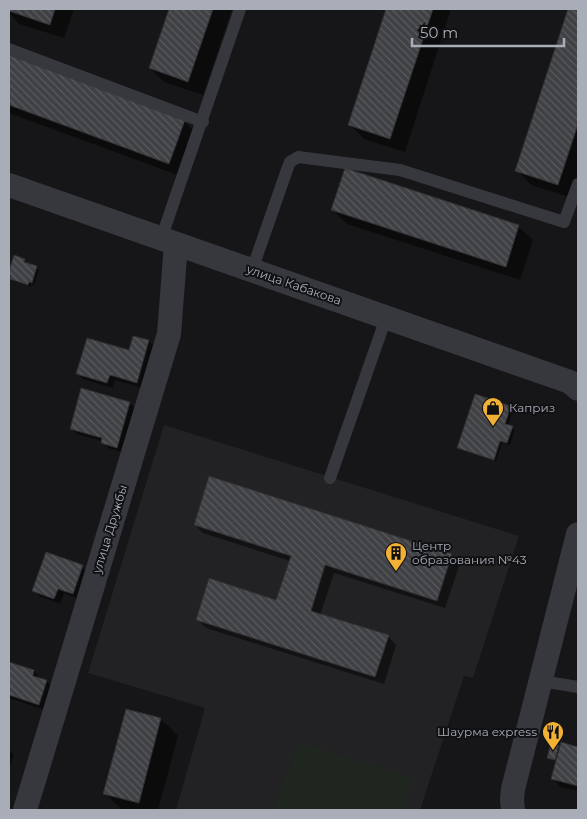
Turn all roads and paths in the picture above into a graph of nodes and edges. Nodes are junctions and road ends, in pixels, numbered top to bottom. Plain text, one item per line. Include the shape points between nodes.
1 (240, 9) edge
2 (9, 49) edge
3 (203, 122) junction
4 (578, 184) edge
5 (9, 185) edge
6 (168, 241) junction
7 (252, 270) junction
8 (386, 318) junction
9 (578, 388) edge
10 (330, 478) dead end
11 (578, 534) edge
12 (541, 681) junction
13 (578, 687) edge
14 (25, 810) edge
15 (514, 810) edge

1 - 3 lane
2 - 3 lane
3 - 6 lane
4 - 7 lane via 564,222 400,170 298,157 290,162
5 - 6 street, улица Кабакова
6 - 7 street, улица Кабакова
6 - 14 street, улица Дружбы via 169,334
7 - 8 street, улица Кабакова
8 - 9 street, улица Кабакова via 570,382
8 - 10 lane
11 - 12 street
12 - 13 lane
12 - 15 street via 513,789

